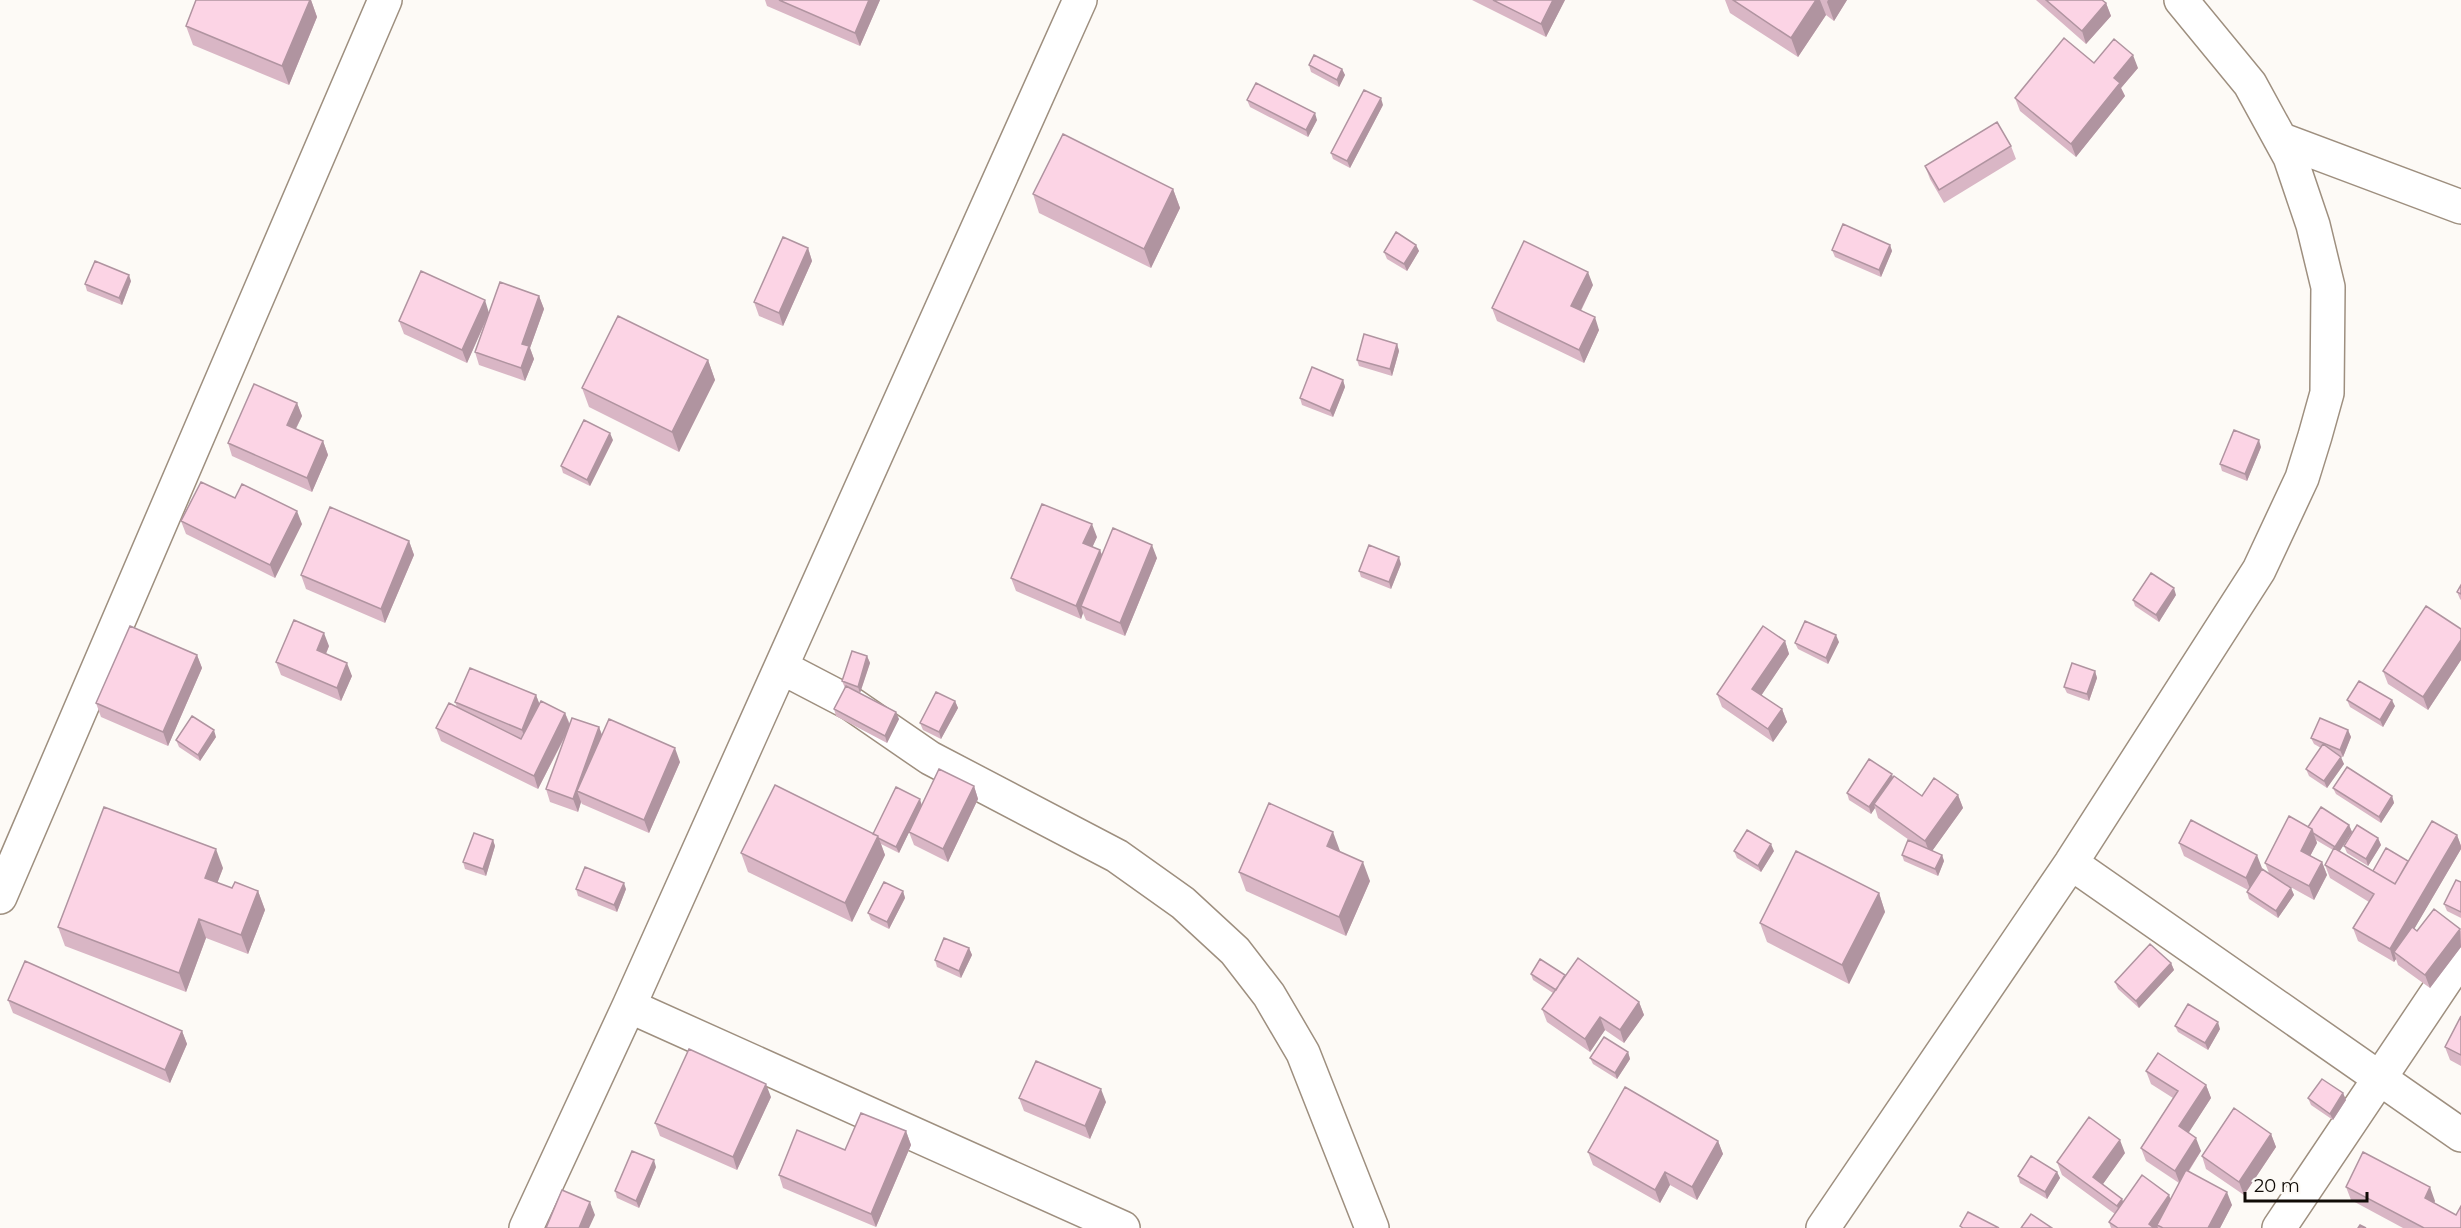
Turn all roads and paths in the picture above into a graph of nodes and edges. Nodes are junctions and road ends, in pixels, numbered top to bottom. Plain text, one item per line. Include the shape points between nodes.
1 (386, 0) edge
2 (1080, 0) edge
3 (2181, 0) edge
4 (2280, 139) junction
5 (2461, 207) edge
6 (781, 667) junction
7 (2071, 863) junction
8 (0, 897) edge
9 (2461, 957) edge
10 (629, 1006) junction
11 (2379, 1079) junction
12 (2461, 1135) edge
13 (526, 1228) edge
14 (1123, 1228) edge
15 (1372, 1228) edge
16 (1823, 1228) edge
17 (2279, 1228) edge

1 - 8 street
2 - 6 street
3 - 4 street via 2250,84
4 - 5 street
4 - 7 street via 2313,225 2328,287 2327,393 2315,436 2302,478 2259,570
6 - 10 street
6 - 15 street via 850,703 930,758 1117,856 1183,903 1236,951 1269,995 1304,1053
7 - 11 street
7 - 16 street
9 - 11 street
10 - 13 street
10 - 14 street
11 - 12 street
11 - 17 street

